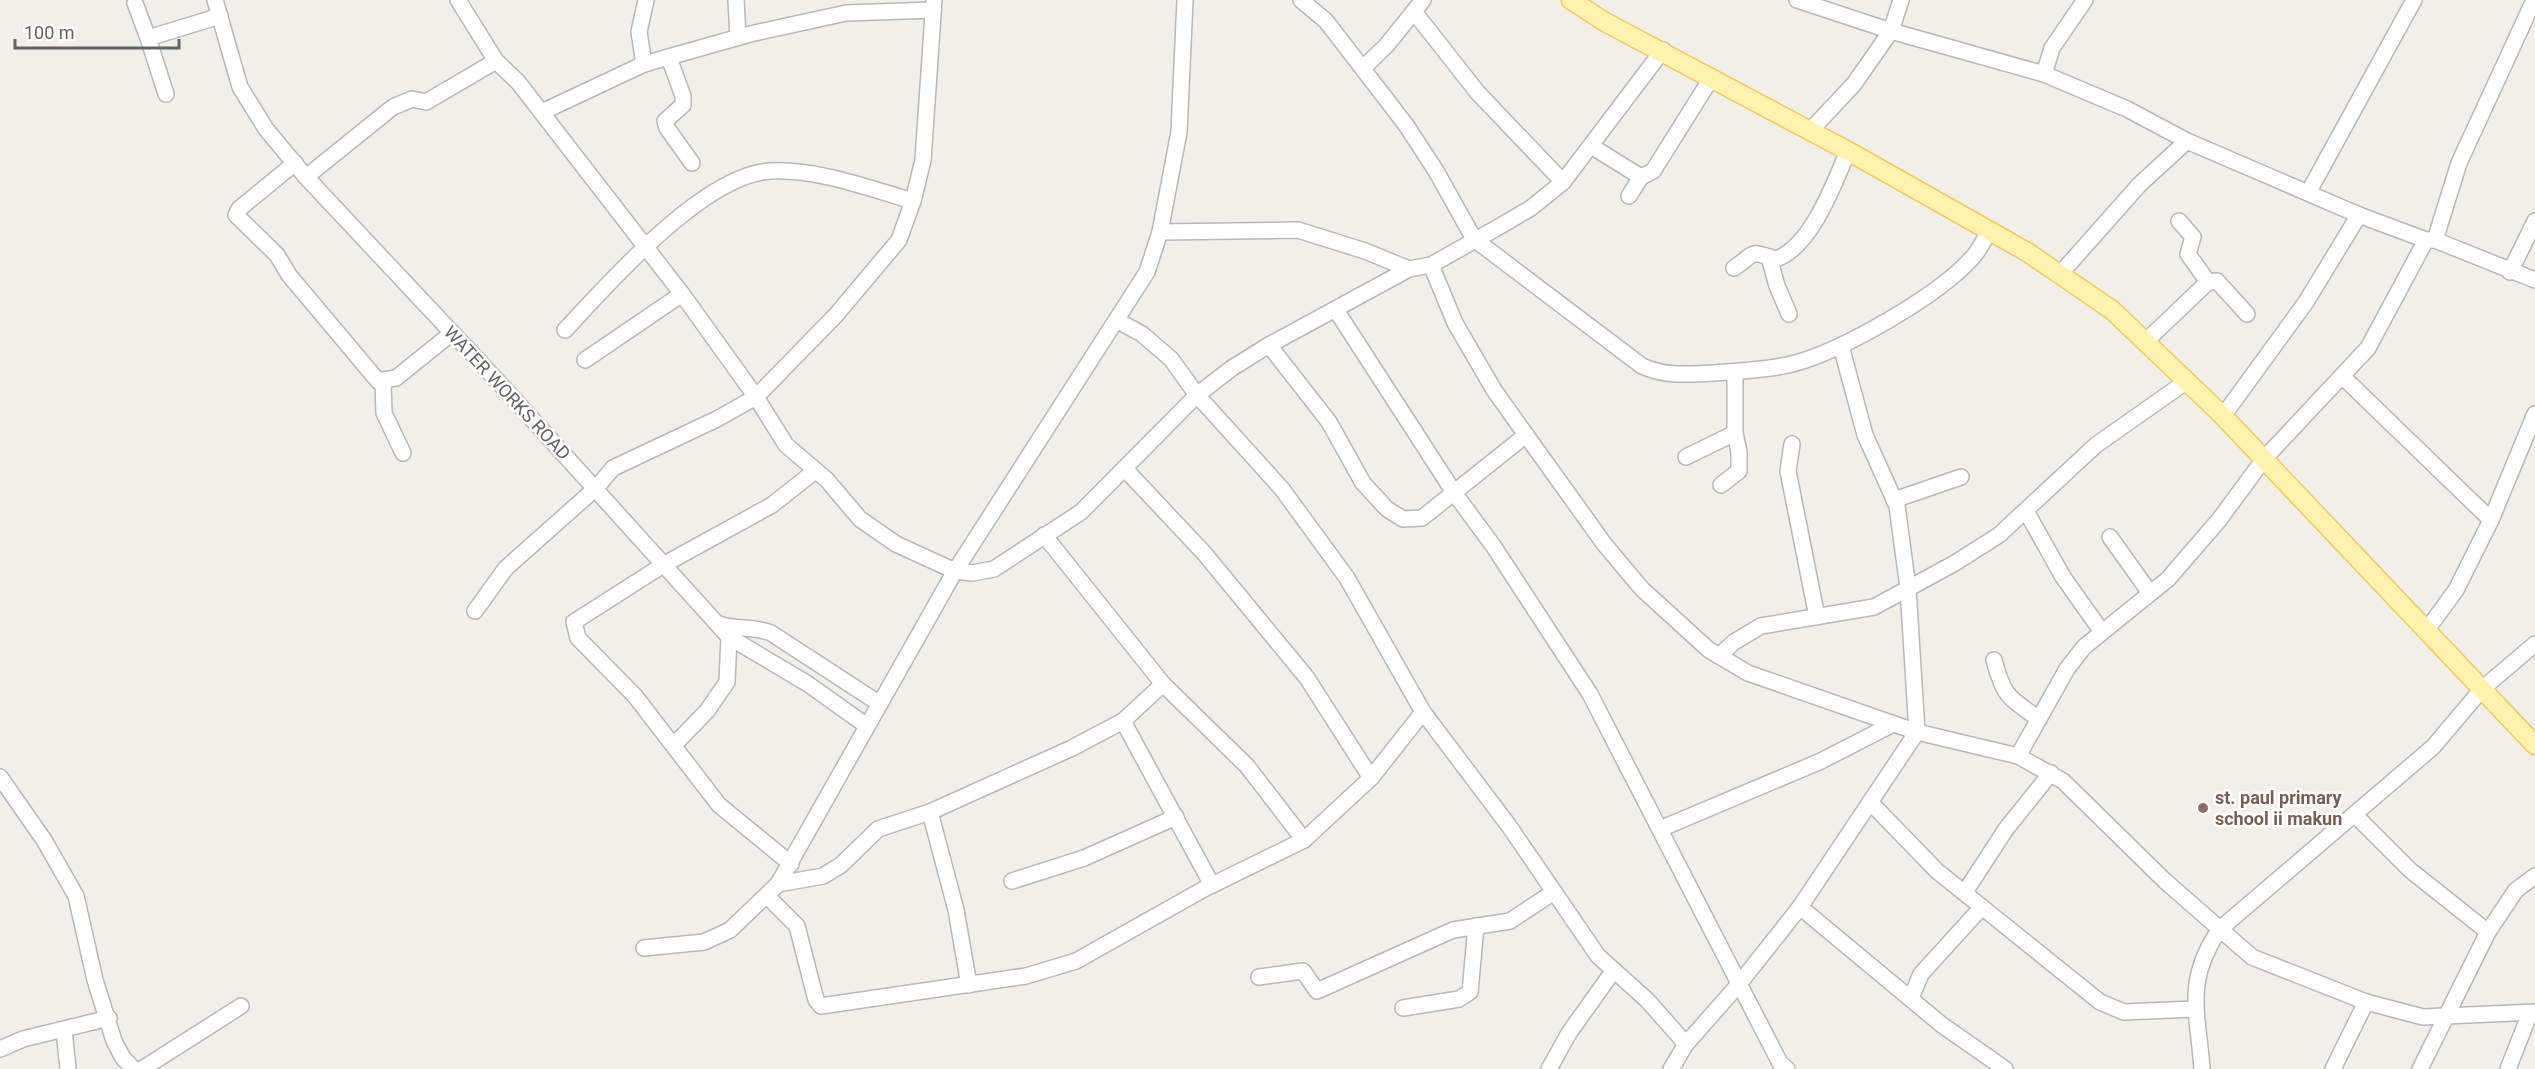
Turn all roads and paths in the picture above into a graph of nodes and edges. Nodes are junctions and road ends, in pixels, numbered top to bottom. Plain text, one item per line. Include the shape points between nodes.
1 (215, 0) edge
2 (458, 0) edge
3 (646, 0) edge
4 (736, 0) edge
5 (1185, 0) edge
6 (1301, 0) edge
7 (1571, 0) edge
8 (1797, 0) edge
9 (1901, 0) edge
10 (2085, 0) edge
11 (2414, 0) edge
12 (2534, 0) edge
13 (135, 3) dead end
14 (934, 5) edge
15 (1419, 7) edge
16 (220, 16) junction
17 (1891, 31) junction
18 (738, 37) junction
19 (148, 38) junction
20 (1663, 50) junction
21 (669, 58) junction
22 (496, 61) junction
23 (644, 64) junction
24 (1364, 68) junction
25 (2044, 74) junction
26 (1712, 77) junction
27 (166, 94) dead end
28 (542, 112) junction
29 (1810, 131) junction
30 (2187, 141) junction
31 (1591, 146) junction
32 (1848, 151) junction
33 (294, 163) junction
34 (692, 163) dead end
35 (306, 177) junction
36 (1641, 177) junction
37 (1563, 182) junction
38 (2308, 193) junction
39 (1629, 196) dead end
40 (913, 201) junction
41 (2359, 214) junction
42 (2179, 221) dead end
43 (2535, 221) edge
44 (1989, 231) junction
45 (1160, 232) junction
46 (1474, 239) junction
47 (2431, 240) junction
48 (645, 248) junction
49 (1769, 257) junction
50 (1431, 265) junction
51 (1734, 267) dead end
52 (1409, 269) junction
53 (2510, 272) junction
54 (2061, 273) junction
55 (2535, 280) edge
56 (2208, 282) junction
57 (682, 294) junction
58 (1336, 310) junction
59 (2247, 314) dead end
60 (1790, 315) dead end
61 (1118, 321) junction
62 (565, 330) dead end
63 (452, 333) junction
64 (2145, 342) junction
65 (1269, 345) junction
66 (1842, 346) junction
67 (585, 360) dead end
68 (1735, 372) junction
69 (2343, 377) junction
70 (382, 381) junction
71 (2187, 381) junction
72 (1197, 395) junction
73 (756, 397) junction
74 (2535, 414) edge
75 (2223, 416) junction
76 (1735, 433) junction
77 (1526, 435) junction
78 (1792, 444) dead end
79 (402, 453) dead end
80 (1686, 457) dead end
81 (2264, 459) junction
82 (1125, 469) junction
83 (815, 471) junction
84 (1961, 477) dead end
85 (1722, 485) dead end
86 (596, 488) junction
87 (1455, 494) junction
88 (1894, 500) junction
89 (2026, 511) junction
90 (2490, 520) junction
91 (1044, 535) junction
92 (2110, 537) dead end
93 (663, 565) junction
94 (955, 571) junction
95 (1908, 588) junction
96 (2150, 593) junction
97 (474, 611) dead end
98 (1817, 617) junction
99 (716, 622) junction
100 (2426, 631) junction
101 (2102, 632) junction
102 (729, 637) junction
103 (2535, 644) edge
104 (1719, 656) junction
105 (1994, 660) dead end
106 (1163, 684) junction
107 (2482, 689) junction
108 (880, 704) junction
109 (1423, 712) junction
110 (2039, 719) junction
111 (1123, 721) junction
112 (1893, 724) junction
113 (867, 726) junction
114 (1917, 732) junction
115 (674, 745) junction
116 (2535, 745) edge
117 (2018, 756) junction
118 (2051, 773) junction
119 (0, 777) edge
120 (1371, 778) junction
121 (1870, 802) junction
122 (930, 812) junction
123 (2355, 815) junction
124 (1176, 817) junction
125 (1660, 829) junction
126 (1304, 840) junction
127 (791, 864) junction
128 (2535, 876) edge
129 (1012, 881) dead end
130 (778, 884) junction
131 (1212, 885) junction
132 (1554, 892) junction
133 (1965, 892) junction
134 (768, 897) junction
135 (1800, 907) junction
136 (1983, 907) junction
137 (1476, 926) junction
138 (2220, 929) junction
139 (2488, 932) junction
140 (644, 948) dead end
141 (1614, 970) junction
142 (1259, 977) dead end
143 (1739, 984) junction
144 (969, 985) junction
145 (1911, 998) junction
146 (2366, 1002) junction
147 (241, 1006) dead end
148 (1403, 1008) dead end
149 (2194, 1009) junction
150 (2533, 1013) edge
151 (2448, 1017) junction
152 (109, 1018) junction
153 (64, 1030) junction
154 (1686, 1044) junction
155 (0, 1049) edge
156 (68, 1069) edge
157 (134, 1069) edge
158 (142, 1069) edge
159 (1549, 1069) edge
160 (1671, 1069) edge
161 (1787, 1069) edge
162 (2005, 1069) edge
163 (2202, 1069) edge
164 (2333, 1069) edge
165 (2420, 1069) edge
166 (2508, 1069) edge

1 - 16 street, WATER WORKS ROAD
2 - 22 street
3 - 23 street via 639,32
4 - 18 street
5 - 45 street via 1179,132
6 - 24 street via 1326,21
7 - 20 main road via 1605,22
8 - 17 street
9 - 17 street
10 - 25 street via 2052,48
11 - 38 street
12 - 47 street via 2458,163
13 - 19 street
14 - 18 street via 846,13
14 - 40 street via 923,160
15 - 24 street
15 - 37 street via 1478,93
16 - 19 street
16 - 33 street, WATER WORKS ROAD via 240,87 266,129
17 - 25 street
17 - 29 street via 1854,84
18 - 21 street
19 - 27 street
20 - 26 main road
20 - 31 street
21 - 23 street
21 - 34 street via 683,105 665,121
22 - 28 street
22 - 35 street via 426,102 412,99 393,107
23 - 28 street
24 - 46 street via 1436,171
25 - 30 street via 2127,109
26 - 29 main road
26 - 36 street via 1653,171
28 - 48 street
29 - 32 main road
30 - 38 street
30 - 54 street via 2140,184
31 - 36 street
31 - 37 street
32 - 44 main road
32 - 49 street via 1828,197 1798,245 1789,255
33 - 35 street, WATER WORKS ROAD
33 - 70 street via 236,215 277,255 289,275 378,381
35 - 63 street, WATER WORKS ROAD
36 - 39 street
37 - 46 street via 1531,208
38 - 41 street
40 - 48 street via 819,175 770,171 744,177 690,207
40 - 73 street via 898,240 836,315
41 - 47 street
41 - 75 street via 2306,302
42 - 56 street via 2193,237 2188,254
43 - 53 street
44 - 54 main road
44 - 66 street via 1973,257 1946,281
45 - 52 street via 1298,230
45 - 61 street via 1147,272
46 - 50 street
46 - 68 street via 1642,366 1672,375
47 - 53 street
47 - 69 street via 2368,348
48 - 57 street
48 - 62 street
49 - 51 street via 1755,253
49 - 60 street
50 - 52 street
50 - 77 street via 1455,323
52 - 58 street
53 - 55 street
54 - 64 main road via 2112,310
56 - 59 street via 2215,280 2220,284
56 - 64 street
57 - 67 street
57 - 73 street
58 - 65 street
58 - 87 street
61 - 72 street via 1142,334 1171,359
61 - 94 street
63 - 70 street via 396,378
63 - 86 street, WATER WORKS ROAD
64 - 71 main road
65 - 72 street
65 - 87 street via 1329,422 1363,483 1387,509 1403,519 1422,518
66 - 68 street via 1795,363
66 - 88 street via 1865,435
68 - 76 street
69 - 81 street
69 - 90 street
70 - 79 street via 384,413
71 - 75 main road
71 - 89 street via 2096,445
72 - 82 street
72 - 109 street via 1282,489 1347,578
73 - 83 street via 786,445
73 - 86 street via 613,468
74 - 90 street
75 - 81 main road
76 - 80 street
76 - 85 street via 1739,471
77 - 87 street
77 - 104 street via 1605,545 1642,589
78 - 98 street via 1788,471
81 - 96 street via 2219,520 2168,579
81 - 100 main road
82 - 91 street via 1081,512
82 - 120 street via 1204,553 1307,678
83 - 93 street via 772,505
83 - 94 street via 860,519 896,544
84 - 88 street
86 - 93 street, WATER WORKS ROAD
86 - 97 street via 506,568
87 - 125 street via 1590,694
88 - 95 street
89 - 95 street via 1999,535
89 - 101 street via 2063,577
90 - 100 street via 2456,590
91 - 94 street via 994,569
91 - 106 street
92 - 96 street
93 - 99 street, WATER WORKS ROAD
93 - 115 street via 578,618 574,629
94 - 108 street
95 - 98 street via 1874,607
95 - 114 street
96 - 101 street
98 - 104 street via 1761,626
99 - 102 street, WATER WORKS ROAD
99 - 108 street via 771,633
100 - 107 main road
101 - 110 street via 2067,669
102 - 113 street, WATER WORKS ROAD via 808,684
102 - 115 street via 727,682 707,711
103 - 107 street
104 - 112 street via 1748,673
105 - 110 street via 2002,689
106 - 111 street
106 - 126 street via 1247,766
107 - 116 main road
107 - 123 street via 2433,747
108 - 113 street
109 - 120 street
109 - 132 street
110 - 117 street
111 - 122 street
111 - 124 street
112 - 114 street
112 - 125 street via 1821,761
113 - 127 street
114 - 117 street
114 - 121 street
115 - 127 street via 719,806
117 - 118 street
118 - 133 street via 2006,830
118 - 138 street
119 - 152 street via 44,840 76,896 95,981
120 - 126 street
121 - 133 street via 1937,871
121 - 135 street
122 - 130 street via 878,830 841,865 823,876
122 - 144 street via 956,910
123 - 138 street
123 - 139 street via 2410,870
124 - 129 street via 1084,858
124 - 131 street
125 - 143 street
126 - 131 street
127 - 130 street
128 - 139 street via 2516,890
130 - 134 street
131 - 144 street via 1076,961 1026,976
132 - 137 street via 1510,921
132 - 141 street via 1598,956
133 - 136 street
134 - 140 street via 730,930 704,942
134 - 144 street via 797,926 816,1000 821,1005
135 - 143 street
135 - 145 street
136 - 145 street via 1921,974
136 - 149 street via 2112,1008 2124,1012
137 - 142 street via 1453,930 1317,991 1303,971
137 - 148 street via 1470,992 1459,999
138 - 146 street via 2252,957
138 - 149 street via 2207,947
139 - 151 street
141 - 154 street
141 - 159 street via 1569,1033
143 - 154 street
143 - 161 street via 1780,1063
145 - 162 street
146 - 151 street via 2422,1017
146 - 164 street
147 - 158 street
149 - 163 street
150 - 151 street
150 - 166 street
151 - 165 street
152 - 153 street
152 - 157 street via 114,1041
153 - 155 street via 23,1039
153 - 156 street
154 - 160 street

